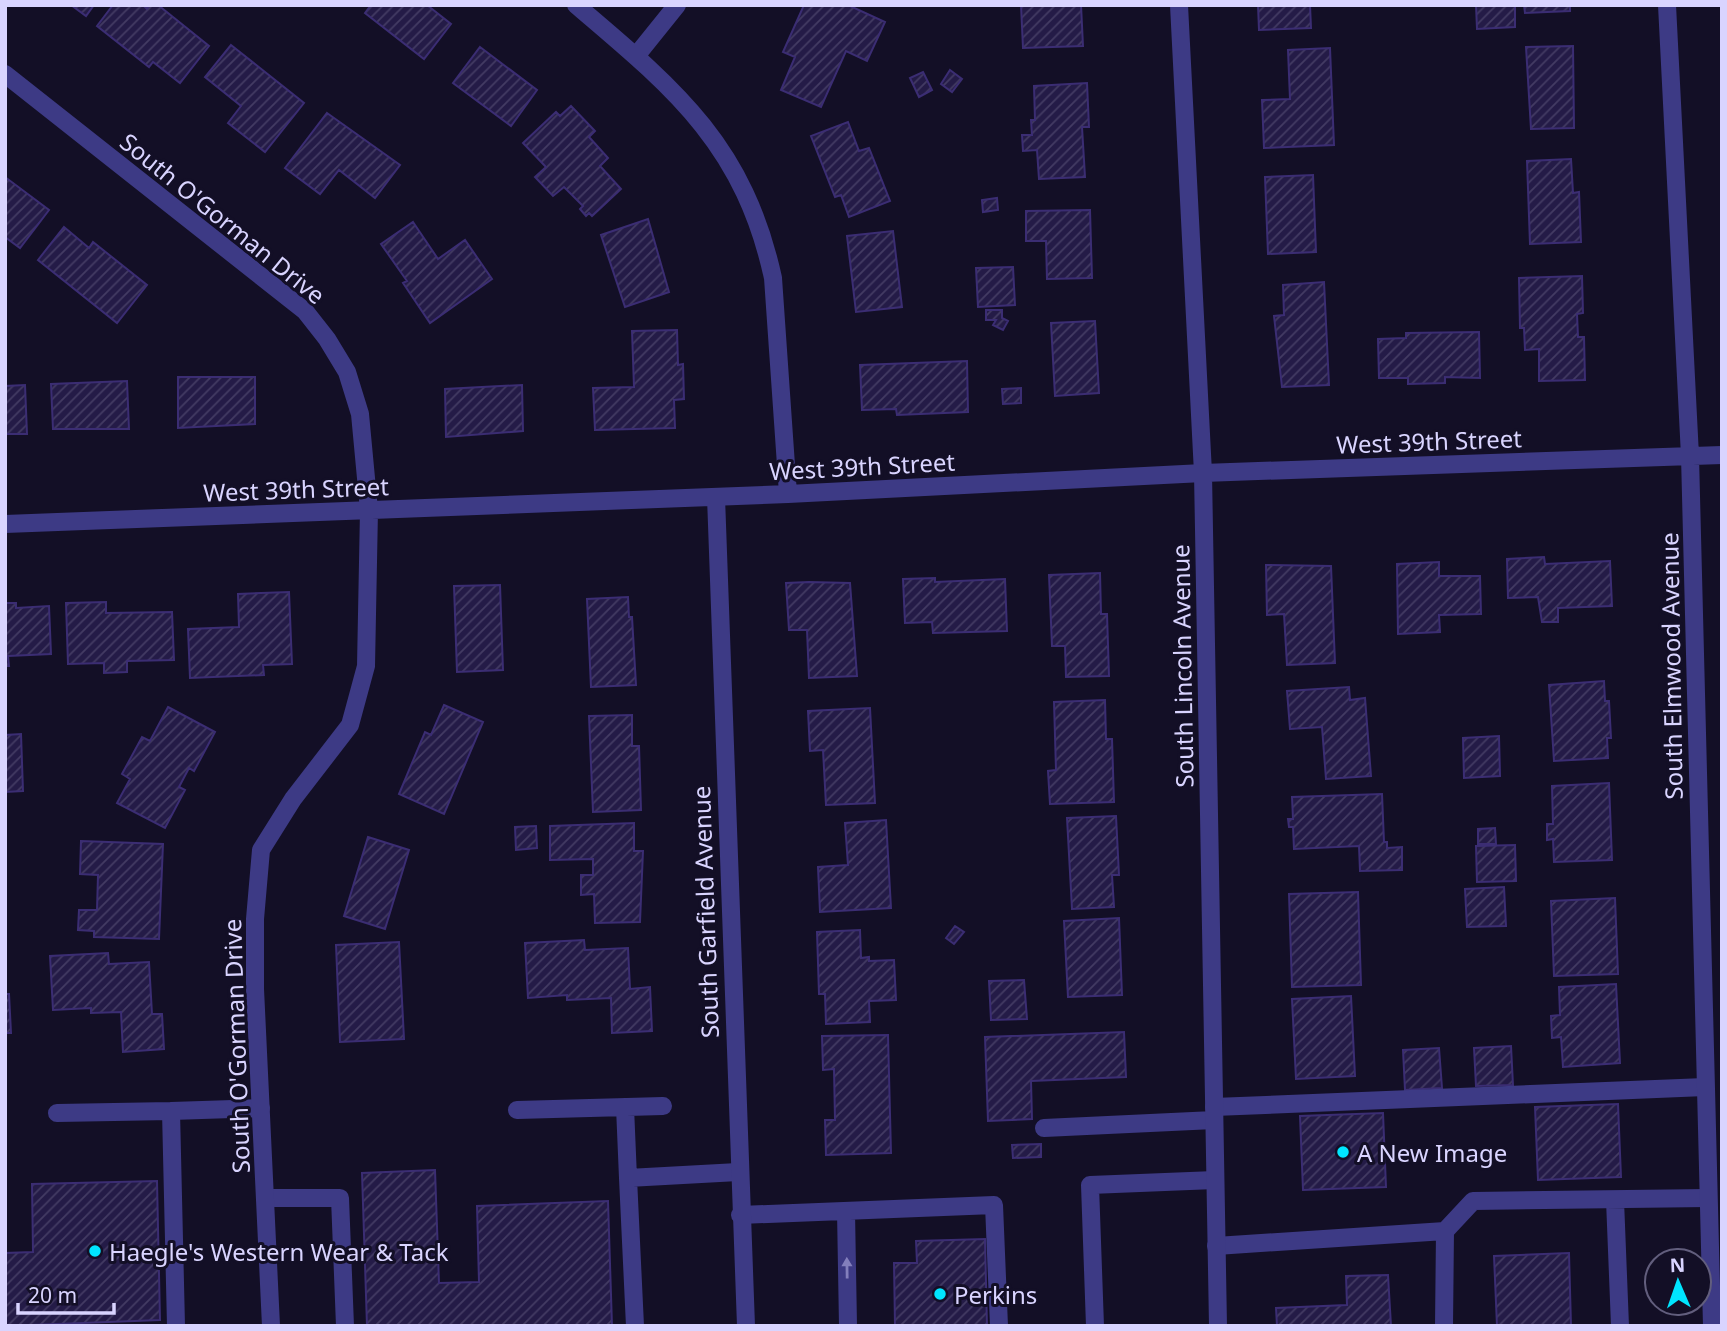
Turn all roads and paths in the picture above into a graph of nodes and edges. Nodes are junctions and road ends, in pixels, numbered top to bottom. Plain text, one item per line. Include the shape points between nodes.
1 (576, 5) edge
2 (677, 5) edge
3 (1179, 5) edge
4 (1667, 5) edge
5 (636, 55) junction
6 (5, 74) edge
7 (1722, 454) edge
8 (1690, 456) junction
9 (1203, 473) junction
10 (788, 494) junction
11 (716, 497) junction
12 (369, 510) junction
13 (5, 524) edge
14 (1706, 1087) junction
15 (663, 1106) dead end
16 (625, 1107) junction
17 (261, 1108) junction
18 (517, 1110) dead end
19 (171, 1111) junction
20 (57, 1113) dead end
21 (1214, 1114) junction
22 (1044, 1128) dead end
23 (738, 1172) junction
24 (628, 1178) junction
25 (1215, 1180) junction
26 (265, 1198) junction
27 (1708, 1198) junction
28 (1615, 1200) junction
29 (846, 1211) junction
30 (740, 1215) junction
31 (1445, 1231) junction
32 (1216, 1246) junction
33 (1715, 1318) edge
34 (176, 1326) edge
35 (271, 1326) edge
36 (345, 1326) edge
37 (635, 1326) edge
38 (746, 1326) edge
39 (848, 1326) edge
40 (999, 1326) edge
41 (1096, 1326) edge
42 (1218, 1326) edge
43 (1444, 1326) edge
44 (1620, 1326) edge

1 - 5 street
2 - 5 street
3 - 9 street, South Lincoln Avenue
4 - 8 street, South Elmwood Avenue
5 - 10 street via 689,105 727,156 765,244 773,278
6 - 12 street, South O'Gorman Drive via 305,311 347,372 360,414
7 - 8 street, West 39th Street
8 - 9 street, West 39th Street
8 - 14 street, South Elmwood Avenue
9 - 10 street, West 39th Street
9 - 21 street, South Lincoln Avenue
10 - 11 street, West 39th Street
11 - 12 street, West 39th Street
11 - 23 street, South Garfield Avenue
12 - 13 street, West 39th Street
12 - 17 street, South O'Gorman Drive via 366,666 350,725 293,799 261,850 255,961
14 - 21 street
14 - 27 street, South Elmwood Avenue
15 - 16 street
16 - 18 street
16 - 24 street
17 - 19 street
17 - 26 street, South O'Gorman Drive
19 - 20 street
19 - 34 street
21 - 22 street
21 - 25 street, South Lincoln Avenue
23 - 24 street
23 - 30 street, South Garfield Avenue
24 - 37 street
25 - 32 street, South Lincoln Avenue
25 - 41 street via 1090,1185
26 - 35 street, South O'Gorman Drive
26 - 36 street via 340,1198
27 - 28 street
27 - 33 street, South Elmwood Avenue
28 - 31 street via 1473,1201
28 - 44 street
29 - 30 street
39 -> 29 street
29 - 40 street via 995,1205
30 - 38 street, South Garfield Avenue
31 - 32 street
31 - 43 street
32 - 42 street, South Lincoln Avenue

